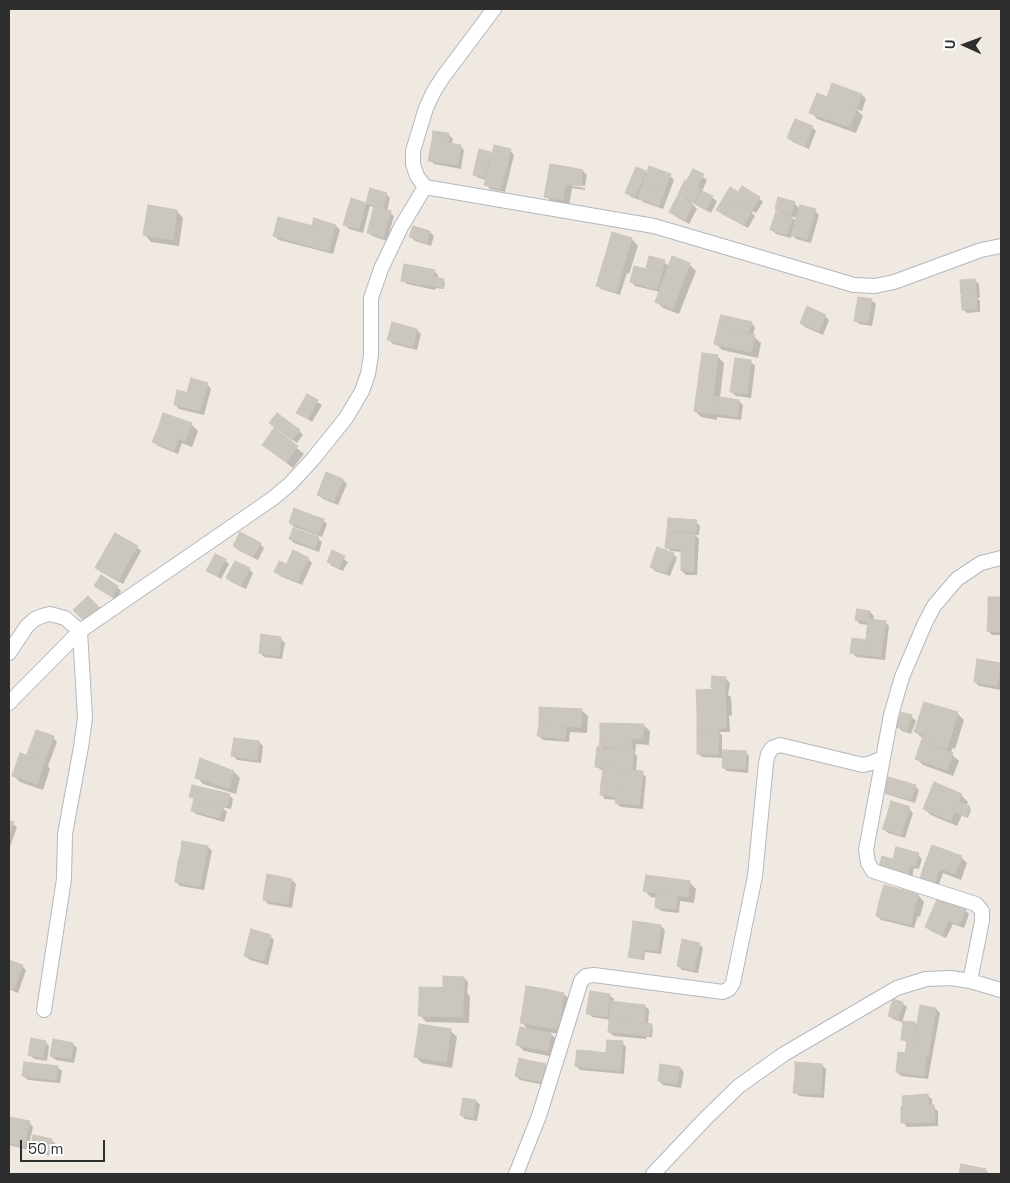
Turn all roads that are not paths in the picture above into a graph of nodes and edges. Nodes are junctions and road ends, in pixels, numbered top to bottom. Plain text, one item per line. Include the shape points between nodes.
1 (494, 9) edge
2 (425, 187) junction
3 (1001, 246) edge
4 (1001, 558) edge
5 (80, 631) junction
6 (9, 653) edge
7 (9, 703) edge
8 (883, 758) junction
9 (970, 981) junction
10 (1001, 990) edge
11 (44, 1010) dead end
12 (516, 1174) edge
13 (653, 1174) edge

1 - 2 street via 443,77 426,108 413,151 417,176
2 - 3 street via 654,226 854,285 875,286 894,282 981,250
2 - 5 street via 401,227 371,298 368,374 346,418 313,459 272,499
4 - 8 street via 969,570 934,606 902,677
5 - 6 street via 65,618 50,614 42,616 27,626
5 - 7 street
5 - 11 street via 84,726 66,826 64,879
8 - 9 street via 866,850 868,863 879,874 976,904 982,912 982,921
8 - 12 street via 862,765 780,745 772,748 766,763 755,876 729,989 723,992 586,976 581,981 539,1116
9 - 10 street
9 - 13 street via 926,979 897,988 784,1054 738,1086

